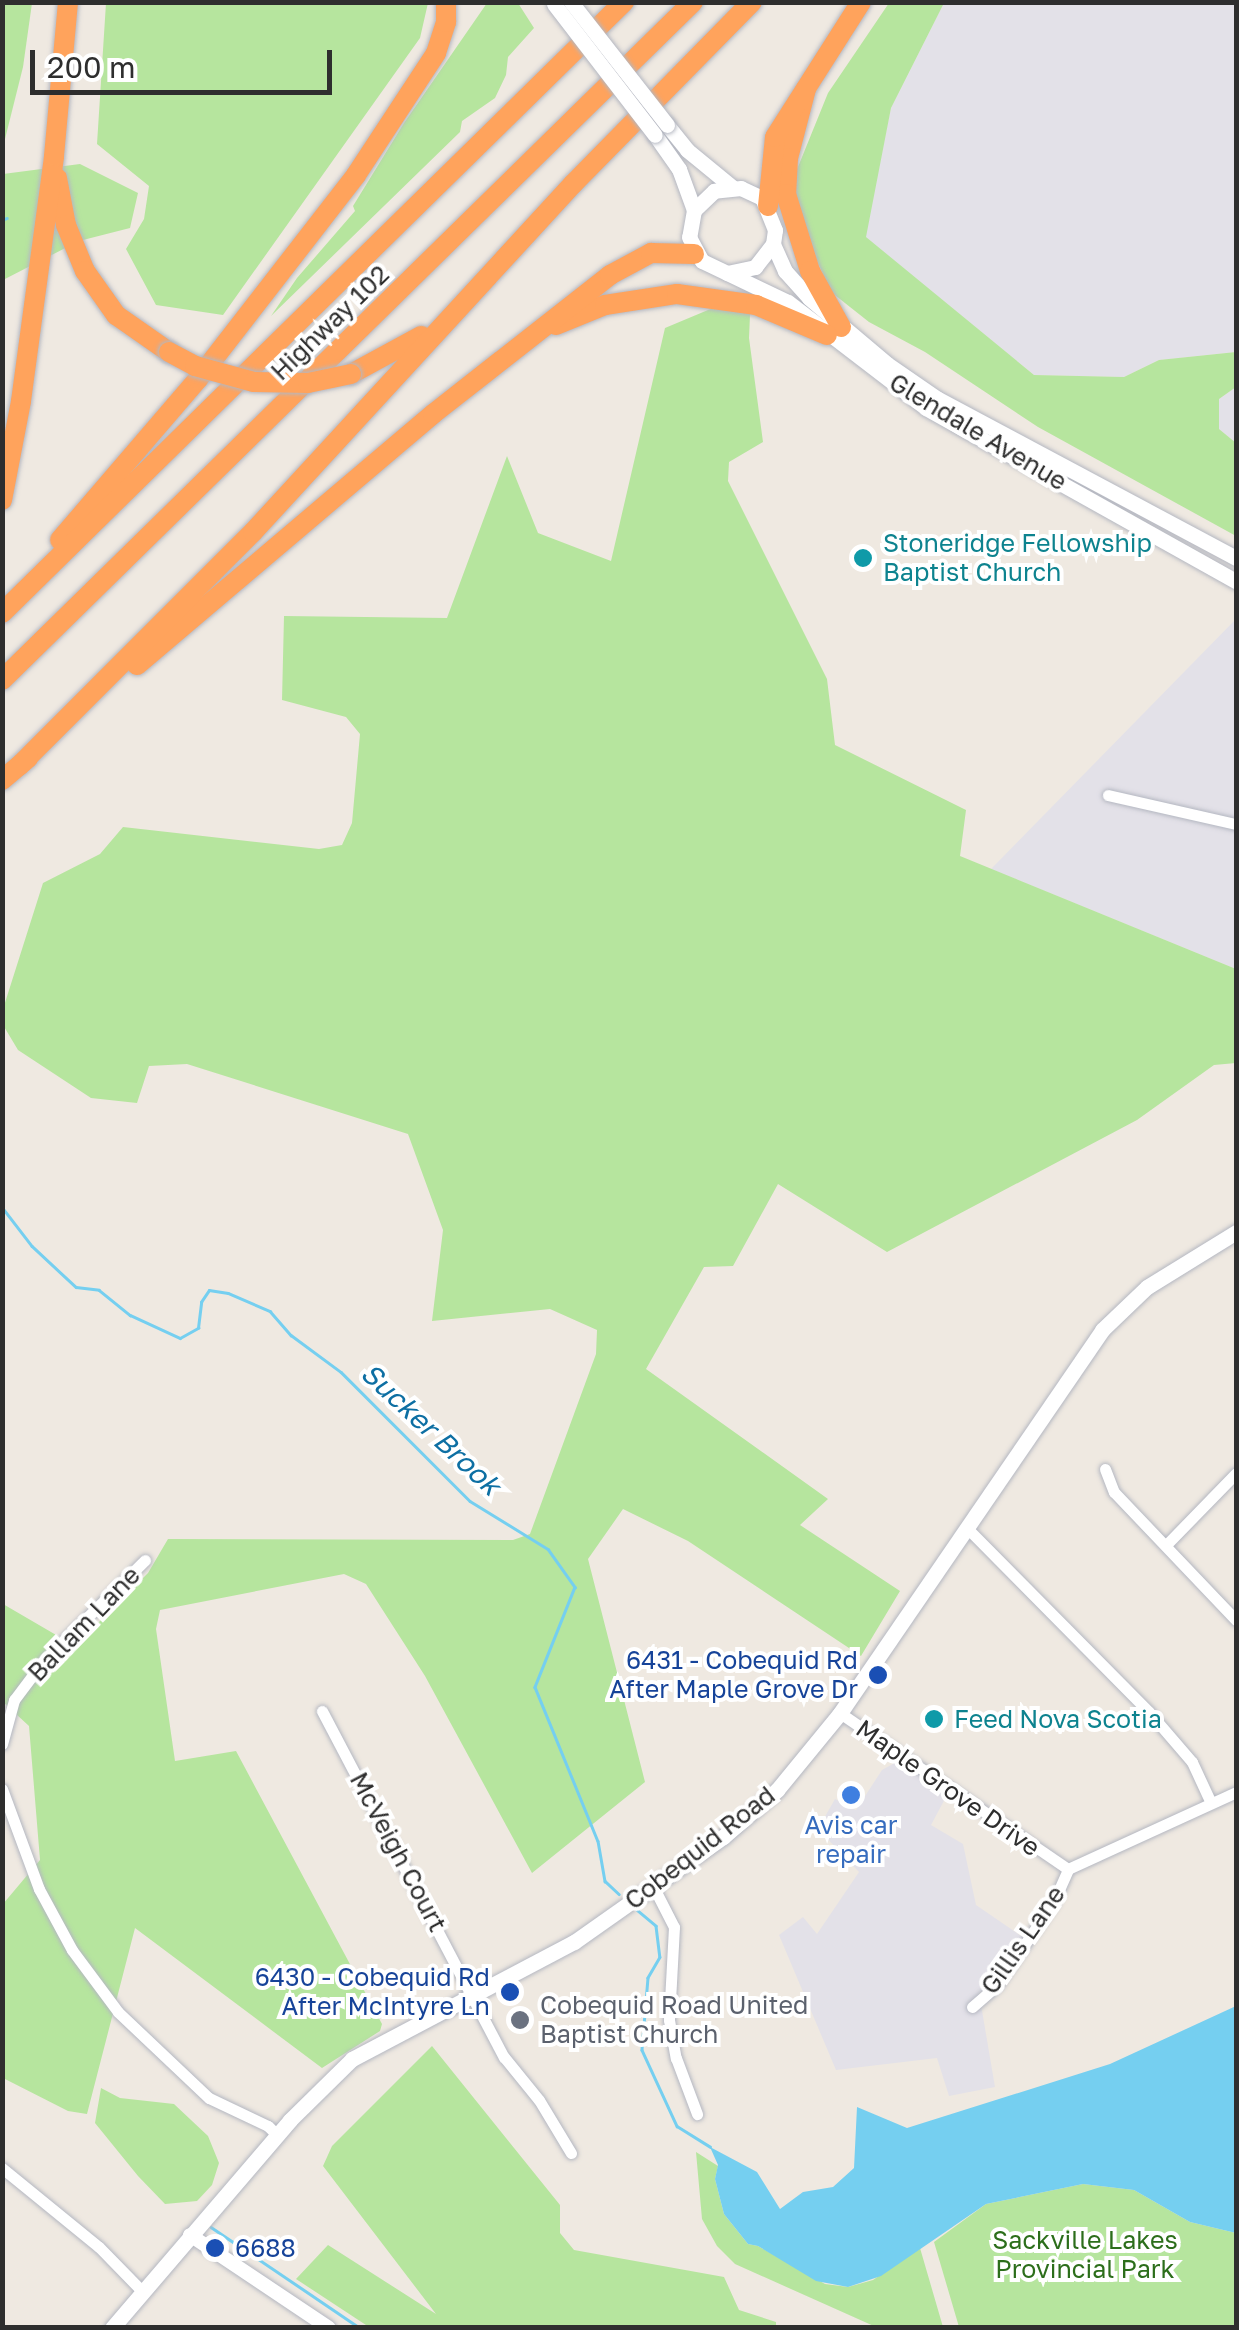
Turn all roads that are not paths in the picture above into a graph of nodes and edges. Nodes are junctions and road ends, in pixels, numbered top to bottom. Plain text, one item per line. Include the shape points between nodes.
1 (68, 2) edge
2 (446, 2) edge
3 (624, 2) edge
4 (693, 2) edge
5 (752, 2) edge
6 (861, 2) edge
7 (559, 3) edge
8 (806, 90) junction
9 (661, 130) junction
10 (54, 156) junction
11 (732, 188) junction
12 (768, 206) junction
13 (694, 210) junction
14 (772, 244) junction
15 (694, 254) junction
16 (727, 273) junction
17 (485, 277) junction
18 (540, 330) junction
19 (834, 331) junction
20 (2, 500) edge
21 (1236, 558) edge
22 (1236, 581) edge
23 (2, 610) edge
24 (2, 680) edge
25 (11, 773) edge
26 (1108, 795) dead end
27 (1236, 824) edge
28 (1236, 1232) edge
29 (1105, 1469) dead end
30 (1236, 1474) edge
31 (966, 1527) junction
32 (1166, 1545) junction
33 (145, 1560) dead end
34 (1236, 1620) edge
35 (322, 1711) dead end
36 (840, 1712) junction
37 (2, 1744) edge
38 (2, 1789) edge
39 (1236, 1792) edge
40 (1211, 1803) junction
41 (1062, 1866) junction
42 (653, 1886) junction
43 (474, 1993) junction
44 (972, 2008) dead end
45 (696, 2114) dead end
46 (277, 2134) junction
47 (571, 2152) dead end
48 (2, 2168) edge
49 (190, 2235) junction
50 (142, 2291) junction
51 (112, 2328) edge
52 (329, 2328) edge

1 - 10 highway
2 - 23 highway via 436,53 356,174 198,379
3 - 23 highway, Highway 102
4 - 24 highway, Highway 102
5 - 17 highway
6 - 8 highway
7 - 9 main road, bridge
8 - 12 highway via 775,137
8 - 19 highway via 786,194
9 - 11 main road
9 - 13 main road
10 - 17 highway, bridge via 66,225 85,271 116,315 195,366 254,382 308,383 351,374 421,336
10 - 20 highway
11 - 12 main road
11 - 13 main road via 714,191
12 - 14 main road, Glendale Avenue
13 - 15 main road
14 - 16 main road via 755,267
14 - 19 main road, Glendale Avenue
15 - 16 main road, Glendale Avenue
15 - 18 highway via 633,259
16 - 19 main road, Glendale Avenue
17 - 25 highway via 253,532
18 - 19 highway via 605,305 677,294 756,306
18 - 25 highway
19 - 21 main road, Glendale Avenue via 938,399
19 - 22 main road, Glendale Avenue via 926,408
26 - 27 street
28 - 31 main road, Cobequid Road via 1123,1306
29 - 32 street via 1114,1492
30 - 32 street
31 - 36 main road, Cobequid Road
31 - 40 street via 1150,1712 1192,1762
32 - 34 street
33 - 37 street, Ballam Lane via 44,1660 14,1700
35 - 43 street, McVeigh Court
36 - 41 street, Maple Grove Drive
36 - 42 main road, Cobequid Road via 778,1790
38 - 46 street via 39,1889 72,1950 118,2012 209,2098
39 - 40 street
40 - 41 street
41 - 44 street, Gillis Lane via 1054,1901 997,1985
42 - 43 main road, Cobequid Road via 574,1942
42 - 45 street via 674,1927 669,2020
43 - 46 main road, Cobequid Road via 352,2059
43 - 47 street, McVeigh Court via 509,2065
46 - 49 main road, Cobequid Road
48 - 50 street
49 - 50 main road, Cobequid Road
49 - 52 street
50 - 51 main road, Cobequid Road

